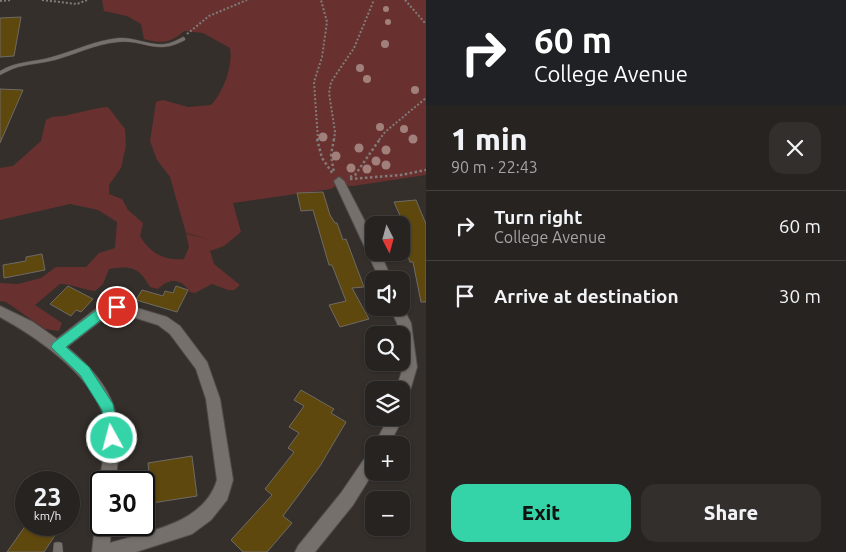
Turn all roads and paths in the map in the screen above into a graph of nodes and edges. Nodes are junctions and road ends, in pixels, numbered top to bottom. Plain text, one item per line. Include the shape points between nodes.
1 (12, 0) edge
2 (42, 0) edge
3 (87, 0) edge
4 (247, 0) edge
5 (321, 0) edge
6 (374, 0) edge
7 (405, 0) edge
8 (0, 1) edge
9 (426, 24) edge
10 (183, 39) joint
11 (0, 73) edge
12 (426, 98) edge
13 (426, 170) edge
14 (337, 178) junction
15 (365, 234) edge
16 (0, 311) edge
17 (401, 316) edge
18 (57, 347) junction
19 (406, 381) edge
20 (109, 471) edge
21 (365, 471) edge
22 (102, 536) edge
23 (101, 552) edge
24 (109, 552) edge
25 (304, 552) edge

1 - 8 path
2 - 3 path via 77,4
4 - 10 path via 206,16
5 - 14 path via 326,22 322,57 314,82 316,134 322,158
6 - 14 path via 354,48 331,82 329,93 335,132 332,155
7 - 9 path
10 - 11 lane via 161,47 128,40 112,41 47,60 11,66
12 - 14 path via 385,132 355,175
13 - 14 path via 401,176
14 - 15 street
16 - 18 street via 26,324
17 - 19 street via 410,367
18 - 20 street via 85,371 108,409 113,448
18 - 24 street via 93,318 117,307 162,321 175,330 202,366 213,399 225,480 221,494 205,514 186,528
21 - 25 street
22 - 23 street

